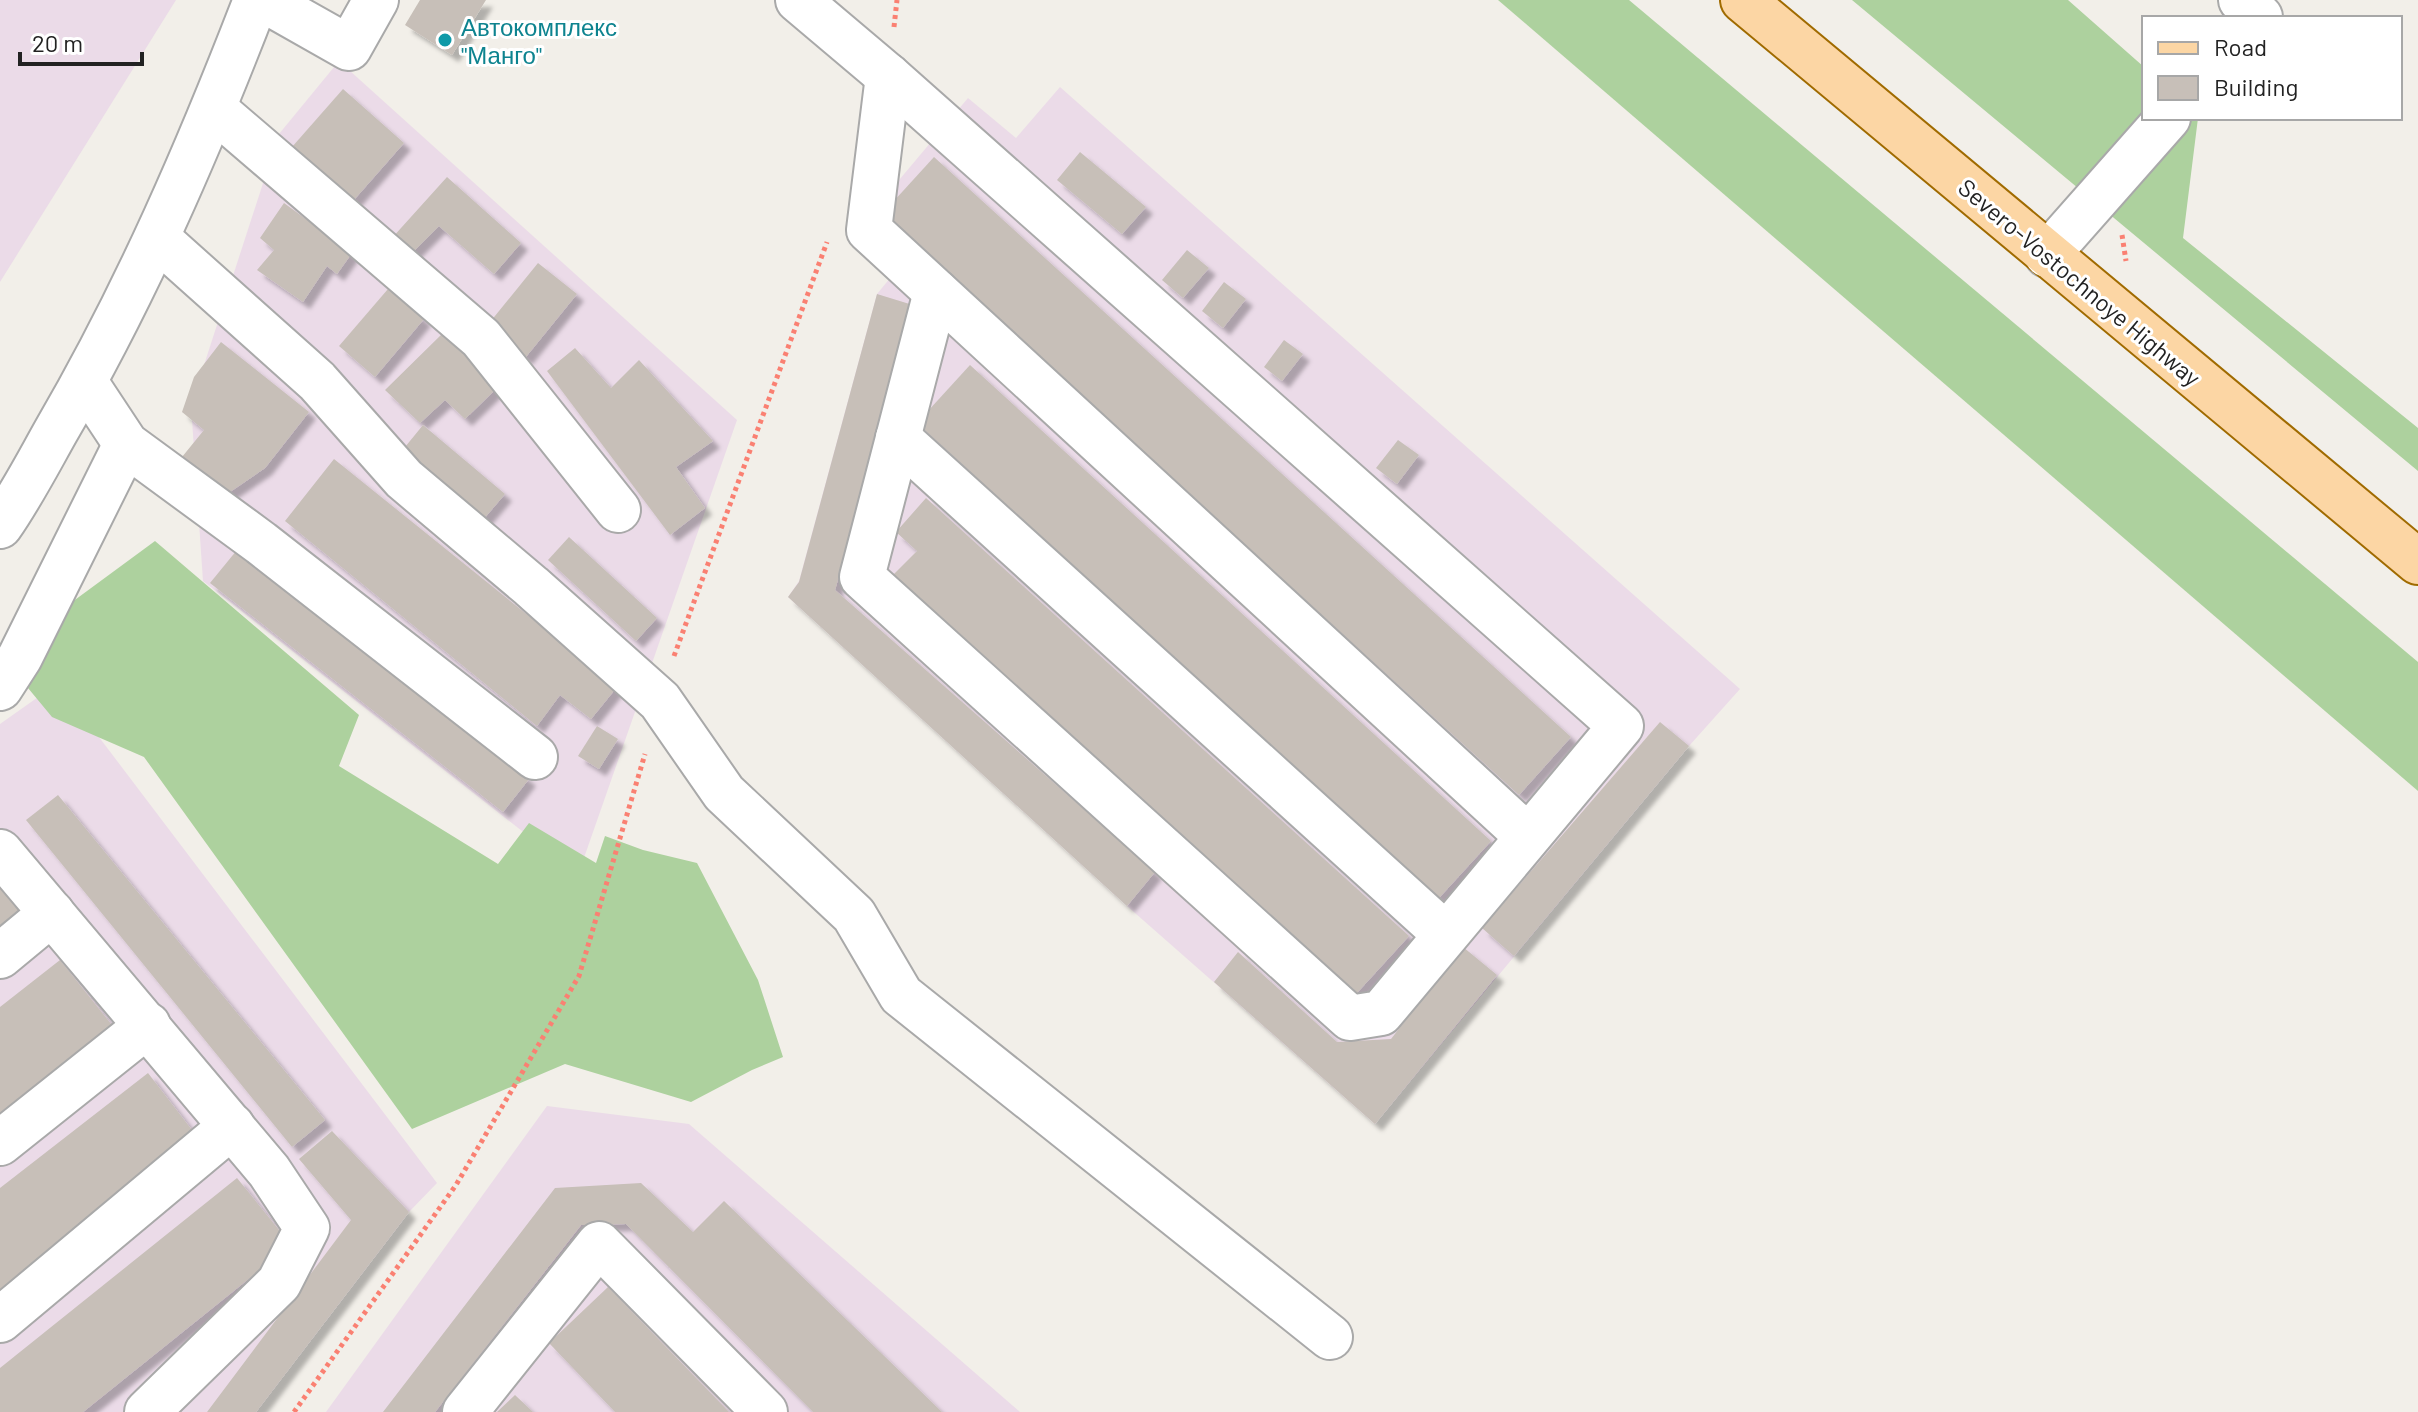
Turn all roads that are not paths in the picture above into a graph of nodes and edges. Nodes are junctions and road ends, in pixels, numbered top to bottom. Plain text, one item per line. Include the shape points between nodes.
1 (256, 0) edge
2 (264, 0) edge
3 (376, 0) edge
4 (798, 0) edge
5 (1743, 0) edge
6 (2241, 0) edge
7 (2275, 0) edge
8 (2258, 16) edge
9 (2262, 16) edge
10 (888, 76) junction
11 (214, 109) junction
12 (2166, 120) edge
13 (157, 238) junction
14 (2047, 255) junction
15 (936, 292) junction
16 (85, 382) junction
17 (898, 438) junction
18 (126, 444) junction
19 (618, 510) dead end
20 (0, 526) edge
21 (2418, 562) edge
22 (0, 688) edge
23 (535, 757) dead end
24 (1527, 836) junction
25 (0, 852) edge
26 (52, 913) junction
27 (1445, 934) junction
28 (0, 956) edge
29 (148, 1025) junction
30 (232, 1126) junction
31 (0, 1143) edge
32 (0, 1320) edge
33 (1330, 1337) dead end
34 (147, 1412) edge
35 (465, 1412) edge
36 (765, 1412) edge

1 - 11 street
2 - 3 street via 349,48
4 - 10 street
5 - 14 main road, Severo-Vostochnoye Highway
6 - 8 street
7 - 9 street
10 - 15 street via 869,230
10 - 24 street via 1621,726
11 - 13 street
11 - 19 street via 481,338
12 - 14 street
13 - 16 street
13 - 33 street via 317,381 404,479 660,701 724,793 854,915 901,995
14 - 21 main road, Severo-Vostochnoye Highway
15 - 17 street
15 - 24 street
16 - 18 street
16 - 20 street
17 - 27 street
17 - 27 street via 862,577 873,588 1350,1018 1381,1013
18 - 22 street
18 - 23 street
24 - 27 street
25 - 26 street
26 - 28 street
26 - 29 street
29 - 30 street
29 - 31 street
30 - 32 street
30 - 34 street via 307,1228 279,1283
35 - 36 street via 599,1244

